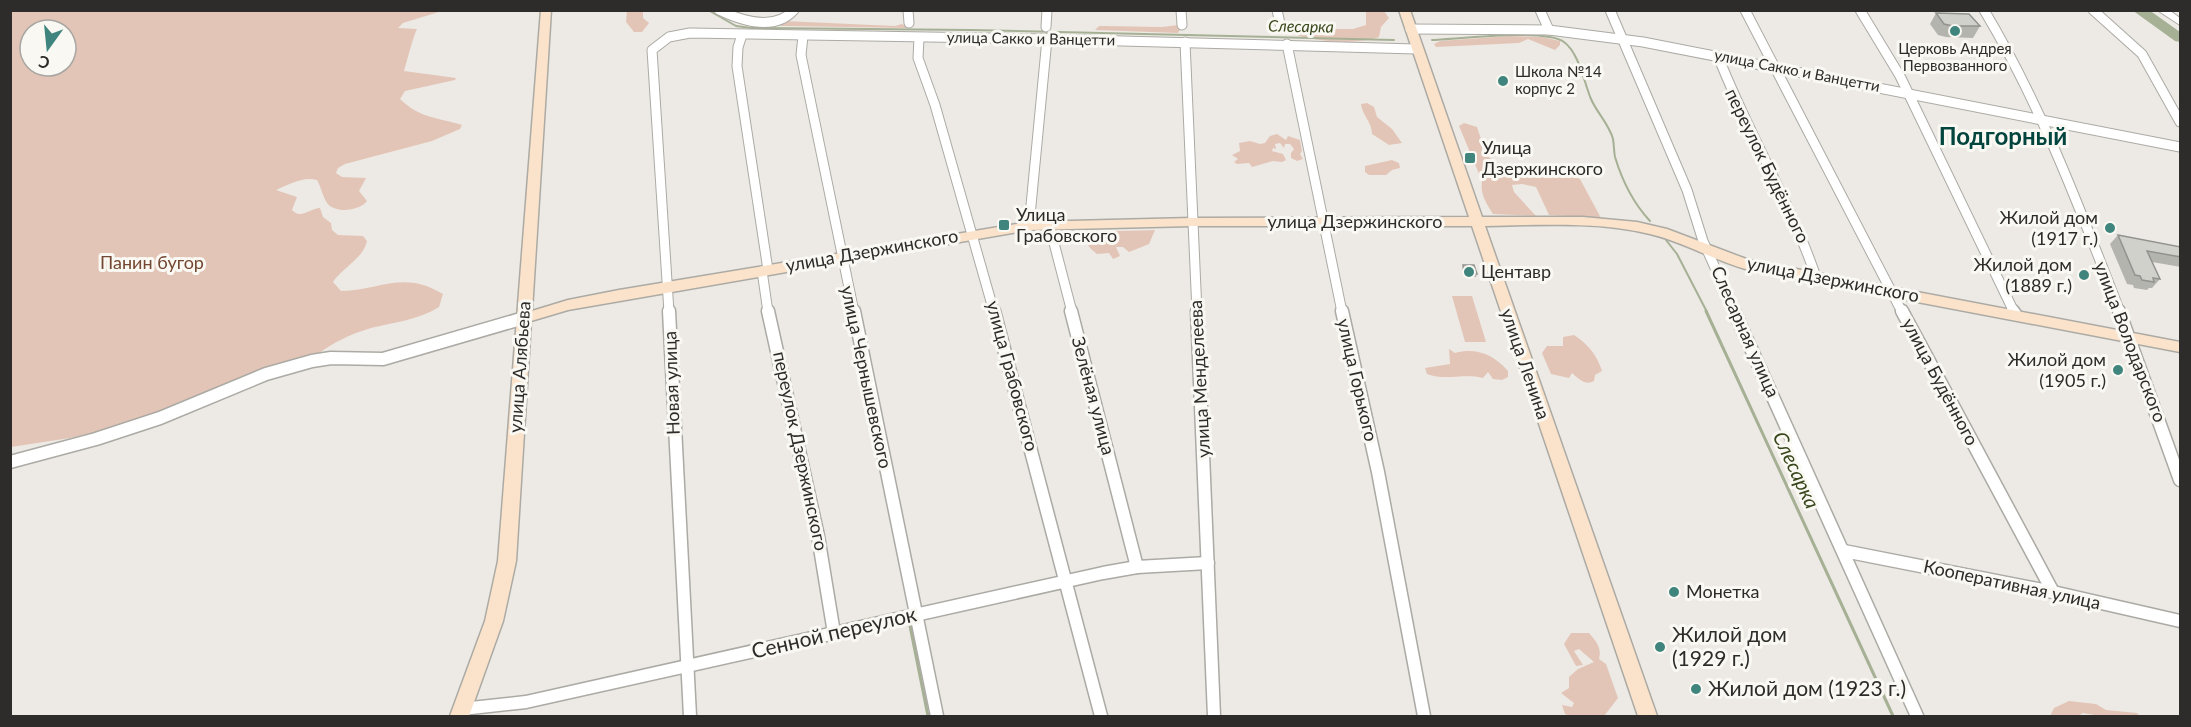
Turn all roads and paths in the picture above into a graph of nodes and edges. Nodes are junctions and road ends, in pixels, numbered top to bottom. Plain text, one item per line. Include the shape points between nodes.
1 (546, 10) edge
2 (719, 10) edge
3 (794, 10) edge
4 (908, 10) edge
5 (1047, 10) edge
6 (1181, 10) edge
7 (1277, 10) edge
8 (1404, 10) edge
9 (1539, 10) edge
10 (1610, 10) edge
11 (1745, 10) edge
12 (1860, 10) edge
13 (1984, 10) edge
14 (2093, 10) edge
15 (2162, 10) edge
16 (2181, 22) edge
17 (909, 23) dead end
18 (1182, 25) dead end
19 (1046, 27) dead end
20 (1281, 28) dead end
21 (1410, 29) junction
22 (1549, 30) junction
23 (742, 35) junction
24 (803, 36) junction
25 (919, 38) junction
26 (1047, 39) junction
27 (1621, 39) junction
28 (1185, 42) junction
29 (1287, 44) junction
30 (1416, 49) junction
31 (652, 50) joint
32 (1718, 56) junction
33 (1775, 66) junction
34 (1908, 93) junction
35 (2044, 121) junction
36 (2181, 122) edge
37 (2181, 147) edge
38 (1476, 221) junction
39 (1192, 222) junction
40 (1322, 222) junction
41 (1048, 225) junction
42 (1029, 226) junction
43 (972, 234) junction
44 (1710, 253) junction
45 (841, 257) junction
46 (765, 270) junction
47 (1816, 277) junction
48 (669, 287) junction
49 (1891, 291) junction
50 (2015, 314) junction
51 (524, 318) junction
52 (2130, 338) junction
53 (2181, 347) edge
54 (10, 462) edge
55 (2181, 480) edge
56 (1844, 551) junction
57 (1208, 563) junction
58 (1137, 567) junction
59 (1066, 581) junction
60 (2053, 592) junction
61 (916, 614) junction
62 (2181, 621) edge
63 (834, 633) junction
64 (687, 667) junction
65 (460, 713) edge
66 (690, 717) edge
67 (937, 717) edge
68 (1101, 717) edge
69 (1214, 717) edge
70 (1424, 717) edge
71 (1647, 717) edge
72 (1917, 717) edge

1 - 51 main road, улица Алябьева
2 - 3 street via 754,22 785,19
4 - 17 street
5 - 19 street
6 - 18 street
7 - 20 street
8 - 21 main road, улица Ленина
9 - 22 street
10 - 27 street, Слесарная улица
11 - 33 street, улица Будённого
12 - 34 street
13 - 35 street, улица Володарского
14 - 36 street via 2142,54
15 - 16 street
21 - 22 street, улица Сакко и Ванцетти
21 - 30 main road, улица Ленина
22 - 27 street, улица Сакко и Ванцетти
23 - 24 street, улица Сакко и Ванцетти
23 - 31 street, улица Сакко и Ванцетти via 681,34 663,39
23 - 46 street, переулок Дзержинского via 737,66
24 - 25 street, улица Сакко и Ванцетти
24 - 45 street, улица Чернышевского via 801,55
25 - 26 street, улица Сакко и Ванцетти
25 - 43 street, улица Грабовского via 918,58
26 - 28 street, улица Сакко и Ванцетти
26 - 42 street
27 - 32 street, улица Сакко и Ванцетти
27 - 44 street, Слесарная улица
28 - 29 street, улица Сакко и Ванцетти
28 - 39 street, улица Менделеева
29 - 30 street, улица Сакко и Ванцетти
29 - 40 street, улица Горького
30 - 38 main road, улица Ленина
31 - 48 street, Новая улица
32 - 33 street, улица Сакко и Ванцетти
32 - 47 street, переулок Будённого
33 - 34 street, улица Сакко и Ванцетти
33 - 49 street, улица Будённого
34 - 35 street, улица Сакко и Ванцетти
34 - 50 street
35 - 37 street, улица Сакко и Ванцетти
35 - 52 street, улица Володарского
38 - 40 main road, улица Дзержинского
38 - 44 main road, улица Дзержинского via 1616,223 1667,234
38 - 71 main road, улица Ленина
39 - 40 main road, улица Дзержинского
39 - 41 main road, улица Дзержинского
39 - 57 street, улица Менделеева
40 - 70 street, улица Горького via 1378,472
41 - 42 main road, улица Дзержинского
41 - 58 street, Зелёная улица
42 - 43 main road, улица Дзержинского
43 - 45 main road, улица Дзержинского
43 - 59 street, улица Грабовского
44 - 47 main road, улица Дзержинского via 1749,265
44 - 56 street, Слесарная улица
45 - 46 main road, улица Дзержинского
45 - 61 street, улица Чернышевского
46 - 48 main road, улица Дзержинского
46 - 63 street, переулок Дзержинского via 766,302 822,554
47 - 49 main road, улица Дзержинского
48 - 51 main road, улица Дзержинского via 568,305
48 - 64 street, Новая улица
49 - 50 main road, улица Дзержинского
49 - 60 street, улица Будённого
50 - 52 main road, улица Дзержинского
51 - 54 street via 383,358 331,358 302,363 160,418
51 - 65 main road, улица Алябьева via 507,561 494,621
52 - 53 main road, улица Дзержинского
52 - 55 street, улица Володарского
56 - 60 street, Кооперативная улица
56 - 72 street, Слесарная улица
57 - 58 street, Сенной переулок
57 - 69 street, улица Менделеева
58 - 59 street, Сенной переулок
59 - 61 street, Сенной переулок
59 - 68 street, улица Грабовского
60 - 62 street, Кооперативная улица
61 - 63 street, Сенной переулок
61 - 67 street, улица Чернышевского
63 - 64 street, Сенной переулок
64 - 65 street, Сенной переулок
64 - 66 street, Новая улица

